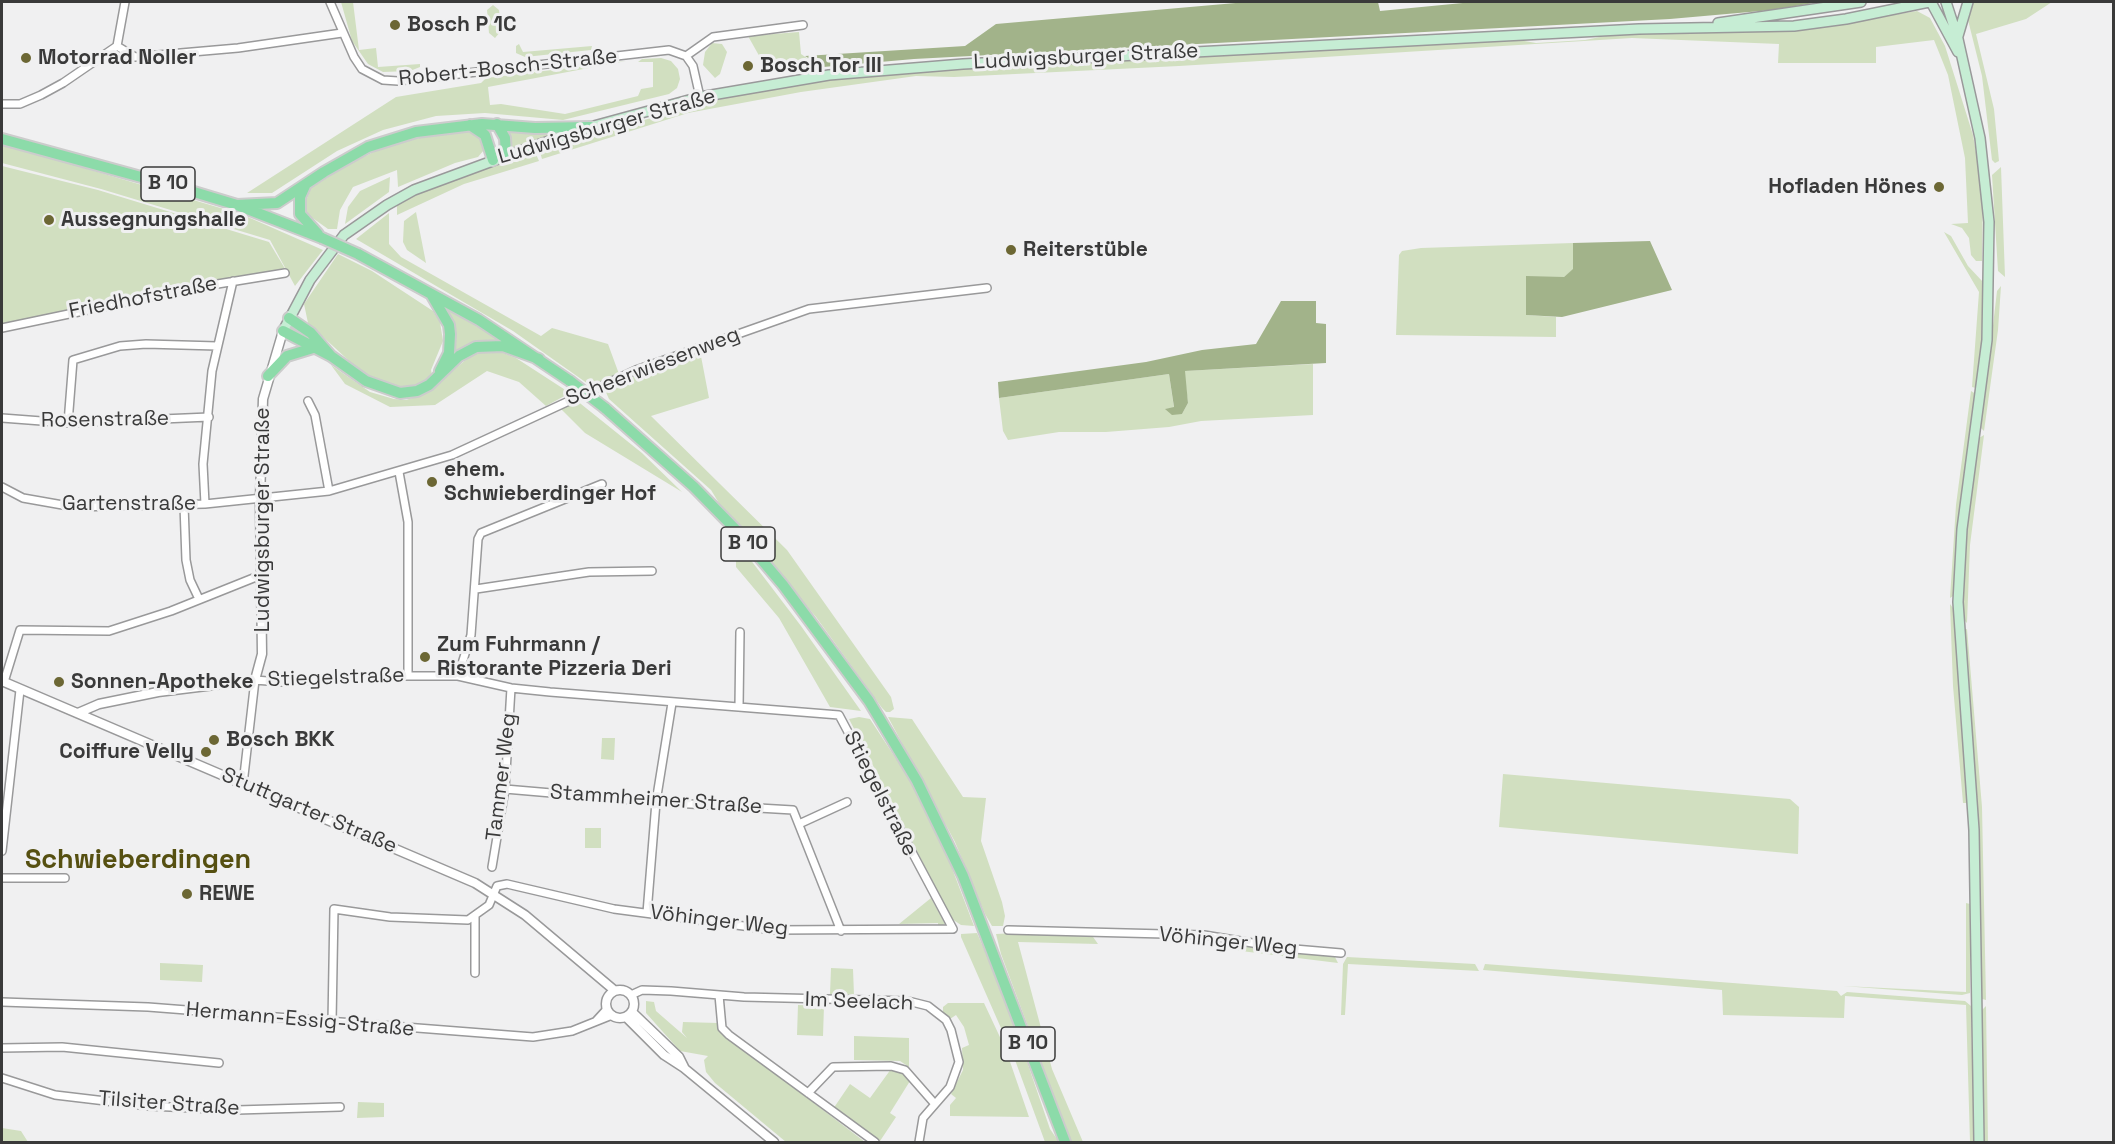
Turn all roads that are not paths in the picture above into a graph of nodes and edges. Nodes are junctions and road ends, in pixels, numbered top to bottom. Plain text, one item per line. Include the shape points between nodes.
1 (125, 2) edge
2 (330, 2) edge
3 (1861, 2) edge
4 (1930, 2) edge
5 (1946, 2) edge
6 (1968, 2) edge
7 (803, 25) dead end
8 (1680, 28) junction
9 (342, 33) junction
10 (1958, 39) junction
11 (117, 46) junction
12 (1959, 54) junction
13 (686, 56) junction
14 (700, 97) junction
15 (2, 104) edge
16 (496, 124) junction
17 (470, 125) junction
18 (590, 127) junction
19 (2, 139) edge
20 (506, 156) junction
21 (493, 160) junction
22 (306, 185) junction
23 (237, 205) junction
24 (322, 238) junction
25 (285, 273) dead end
26 (233, 281) junction
27 (987, 288) dead end
28 (429, 292) junction
29 (289, 318) junction
30 (2, 328) edge
31 (283, 331) junction
32 (217, 346) junction
33 (313, 348) junction
34 (331, 356) junction
35 (539, 359) junction
36 (268, 376) junction
37 (436, 379) junction
38 (308, 401) dead end
39 (209, 417) junction
40 (2, 418) edge
41 (68, 423) junction
42 (399, 472) junction
43 (602, 484) dead end
44 (2, 487) edge
45 (329, 491) junction
46 (260, 500) junction
47 (205, 504) junction
48 (184, 505) junction
49 (652, 571) dead end
50 (261, 575) junction
51 (476, 589) junction
52 (199, 599) junction
53 (740, 632) dead end
54 (408, 675) junction
55 (458, 676) junction
56 (255, 680) junction
57 (3, 682) edge
58 (511, 688) junction
59 (20, 690) junction
60 (672, 703) junction
61 (739, 707) junction
62 (78, 713) junction
63 (243, 784) junction
64 (505, 789) junction
65 (656, 802) junction
66 (847, 802) dead end
67 (799, 824) junction
68 (2, 851) edge
69 (492, 867) dead end
70 (2, 878) edge
71 (65, 878) dead end
72 (494, 893) junction
73 (647, 913) junction
74 (475, 918) junction
75 (953, 929) joint
76 (1008, 930) dead end
77 (842, 931) junction
78 (1341, 953) dead end
79 (475, 973) dead end
80 (611, 993) junction
81 (631, 995) junction
82 (719, 995) junction
83 (2, 1002) edge
84 (609, 1012) junction
85 (629, 1014) junction
86 (332, 1022) junction
87 (2, 1048) edge
88 (219, 1064) dead end
89 (2, 1078) edge
90 (808, 1093) junction
91 (934, 1103) junction
92 (340, 1107) dead end
93 (774, 1143) edge
94 (875, 1143) edge
95 (919, 1143) edge
96 (1065, 1143) edge
97 (1979, 1143) edge

1 - 11 street
2 - 9 street, Robert-Bosch-Straße
3 - 8 main road
4 - 8 main road via 1794,26
4 - 12 main road
5 - 10 main road
6 - 10 main road
7 - 13 street via 713,37
8 - 14 main road, Ludwigsburger Straße via 963,64 826,76
9 - 11 street via 135,57
9 - 13 street, Robert-Bosch-Straße via 362,69 384,80 398,81 669,50
10 - 12 main road
11 - 15 street via 41,95 20,104
12 - 97 main road via 1986,171 1990,250 1987,340 1962,529 1958,602 1974,822
13 - 14 street via 693,66
14 - 18 main road, Ludwigsburger Straße
16 - 17 main road
16 - 18 main road
16 - 20 main road via 505,138
17 - 21 main road via 485,135
17 - 22 main road via 447,126 391,139 343,160
18 - 20 main road, Ludwigsburger Straße
19 - 23 main road, B 10
20 - 21 main road, Ludwigsburger Straße
21 - 29 main road, Ludwigsburger Straße via 414,190 344,235 310,280
22 - 23 main road via 270,206
22 - 24 main road via 300,197 300,214
23 - 24 main road, B 10
24 - 28 main road, B 10, bridge
25 - 26 street, Friedhofstraße
26 - 30 street, Friedhofstraße
26 - 32 street
27 - 42 street, Scheerwiesenweg via 809,309 636,370 452,455
28 - 35 main road, B 10
28 - 37 main road via 441,309 450,334 449,353
29 - 31 main road, Ludwigsburger Straße
29 - 34 main road via 311,333
31 - 33 main road
31 - 36 street, Ludwigsburger Straße
32 - 39 street
32 - 41 street via 120,346 73,360
33 - 34 main road
33 - 36 main road via 287,356
34 - 37 main road via 366,381 390,391 417,391
35 - 37 main road via 502,346 485,345 466,351
35 - 96 main road, B 10, bridge via 605,408 739,533 869,701 936,819 979,914
36 - 46 street, Ludwigsburger Straße via 261,422
38 - 45 street via 315,416
39 - 41 street, Rosenstraße
39 - 47 street via 203,464
40 - 41 street, Rosenstraße
42 - 45 street, Scheerwiesenweg
42 - 54 street via 408,522
43 - 51 street via 482,533 478,539
44 - 48 street, Gartenstraße via 23,498 74,507
45 - 46 street, Scheerwiesenweg
46 - 47 street, Gartenstraße
46 - 50 street, Ludwigsburger Straße
47 - 48 street, Gartenstraße
48 - 52 street via 186,560
49 - 51 street via 589,572
50 - 52 street
50 - 56 street, Ludwigsburger Straße via 262,654
51 - 55 street via 471,635
52 - 57 street via 109,631 20,630
53 - 61 street
54 - 55 street, Stiegelstraße
54 - 56 street, Stiegelstraße
55 - 58 street, Stiegelstraße
56 - 62 street via 158,692
56 - 63 street
57 - 59 street, Stuttgarter Straße
58 - 60 street, Stiegelstraße
58 - 64 street, Tammer Weg
59 - 62 street, Stuttgarter Straße
59 - 68 street
60 - 61 street, Stiegelstraße
60 - 65 street
61 - 75 street, Stiegelstraße via 839,715
62 - 63 street, Stuttgarter Straße
63 - 72 street, Stuttgarter Straße via 451,871
64 - 65 street, Stammheimer Straße
64 - 69 street, Tammer Weg
65 - 67 street, Stammheimer Straße via 793,810
65 - 73 street
66 - 67 street
67 - 77 street
70 - 71 street
72 - 73 street, Vöhinger Weg via 497,886 518,885 581,903
72 - 74 street via 489,905
72 - 80 street, Stuttgarter Straße via 557,940
73 - 77 street, Vöhinger Weg via 774,930
74 - 79 street
74 - 86 street via 390,917 334,909
75 - 77 street, Vöhinger Weg
76 - 78 street, Vöhinger Weg via 1204,935
80 - 81 street, Stuttgarter Straße via 625,990
80 - 84 street
81 - 82 street, Im Seelach via 650,990
81 - 85 street via 634,1005
82 - 90 street via 722,1028
82 - 91 street, Im Seelach via 908,1001 928,1006 946,1020 958,1051 958,1069 950,1087
83 - 86 street, Hermann-Essig-Straße via 110,1005
84 - 85 street
84 - 86 street, Hermann-Essig-Straße via 572,1031 533,1037
85 - 93 street via 664,1055
87 - 88 street via 62,1047
89 - 92 street, Tilsiter Straße via 56,1095 148,1106 237,1110
90 - 91 street via 833,1067 891,1066 905,1070
90 - 94 street
91 - 95 street, Im Seelach via 920,1124

